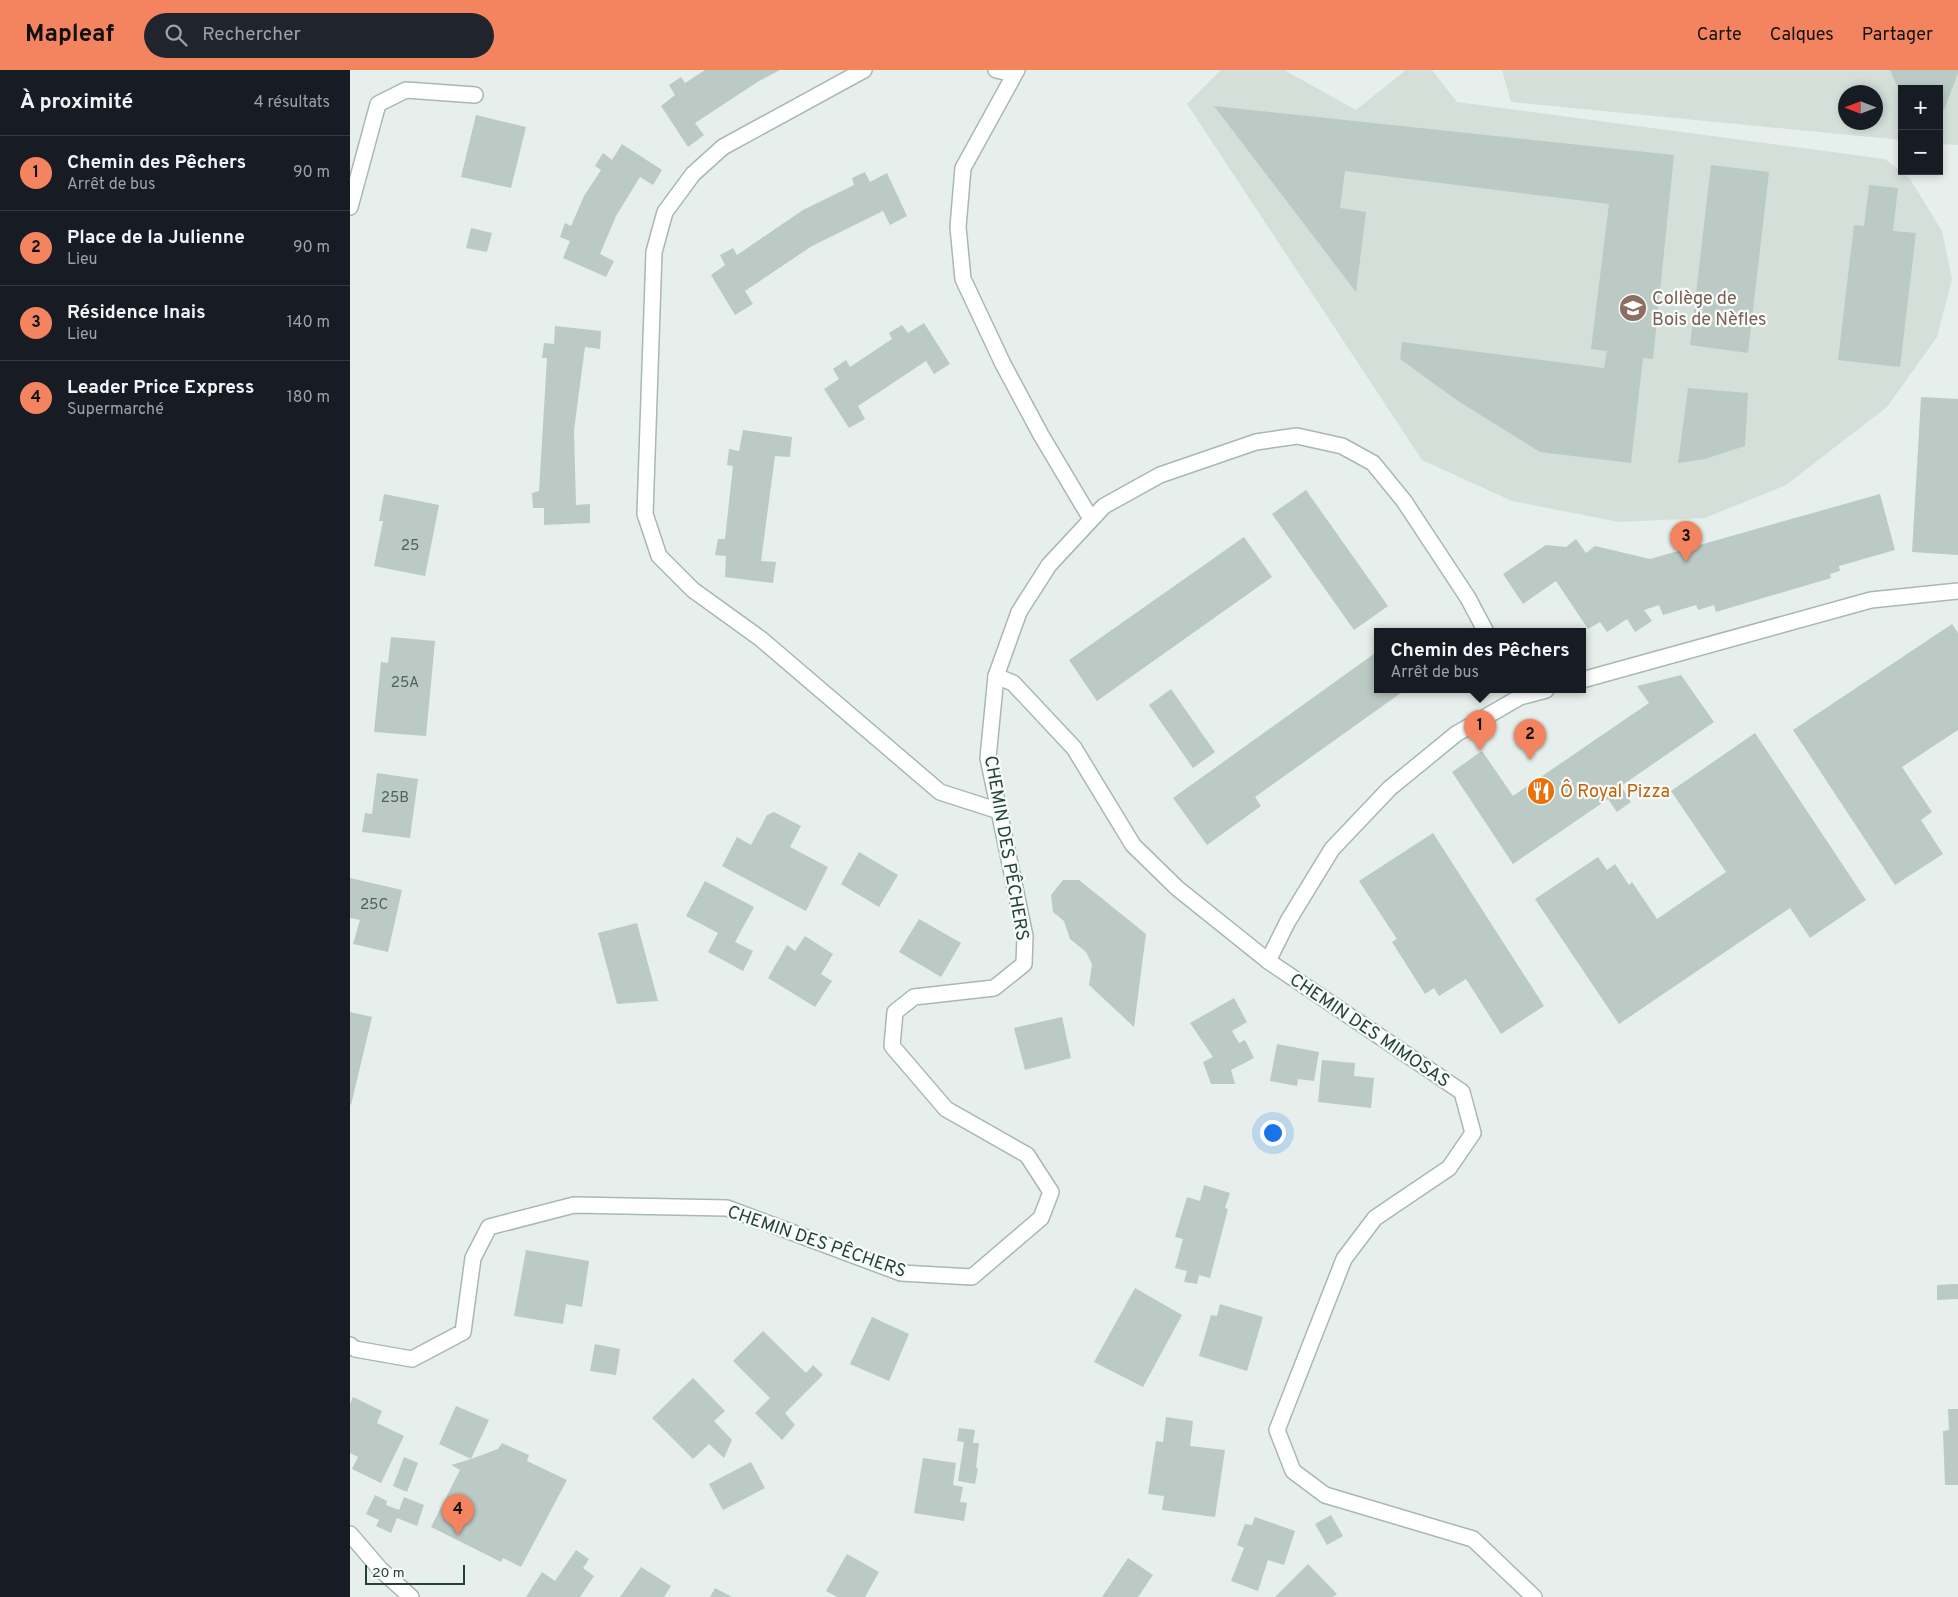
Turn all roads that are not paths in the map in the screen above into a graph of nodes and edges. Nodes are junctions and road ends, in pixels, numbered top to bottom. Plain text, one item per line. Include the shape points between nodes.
1 (864, 70) edge
2 (996, 70) edge
3 (1016, 72) edge
4 (475, 95) dead end
5 (350, 207) edge
6 (1091, 519) junction
7 (1958, 591) edge
8 (1484, 628) edge
9 (996, 676) junction
10 (1586, 679) edge
11 (1518, 693) edge
12 (999, 811) junction
13 (1268, 961) junction
14 (350, 1345) edge
15 (350, 1534) edge
16 (411, 1597) edge
17 (1534, 1597) edge

1 - 12 street via 723,147 693,174 665,212 654,252 645,514 659,556 693,590 761,639 940,792
2 - 3 street
3 - 6 street via 963,168 958,227 964,279 1020,396
4 - 5 street via 406,90 378,104
6 - 8 street, CHEMIN DES PÊCHERS via 1104,506 1160,475 1256,442 1297,436 1342,446 1372,463 1404,501 1468,598
6 - 9 street, CHEMIN DES PÊCHERS via 1049,565 1019,612
7 - 10 street via 1871,600
9 - 12 street, CHEMIN DES PÊCHERS via 988,758
9 - 13 street via 1013,683 1074,748 1133,845 1177,888
11 - 13 street via 1456,734 1390,788 1332,849
12 - 14 street, CHEMIN DES PÊCHERS via 1025,936 1024,964 994,988 914,996 895,1012 892,1046 946,1109 1027,1155 1051,1192 1041,1218 972,1277 901,1273 727,1208 574,1205 489,1227 473,1258 463,1332 412,1359 354,1349
13 - 17 street, CHEMIN DES MIMOSAS via 1462,1092 1473,1133 1450,1168 1375,1218 1344,1259 1277,1430 1293,1471 1325,1495 1473,1539
15 - 16 street via 380,1569

